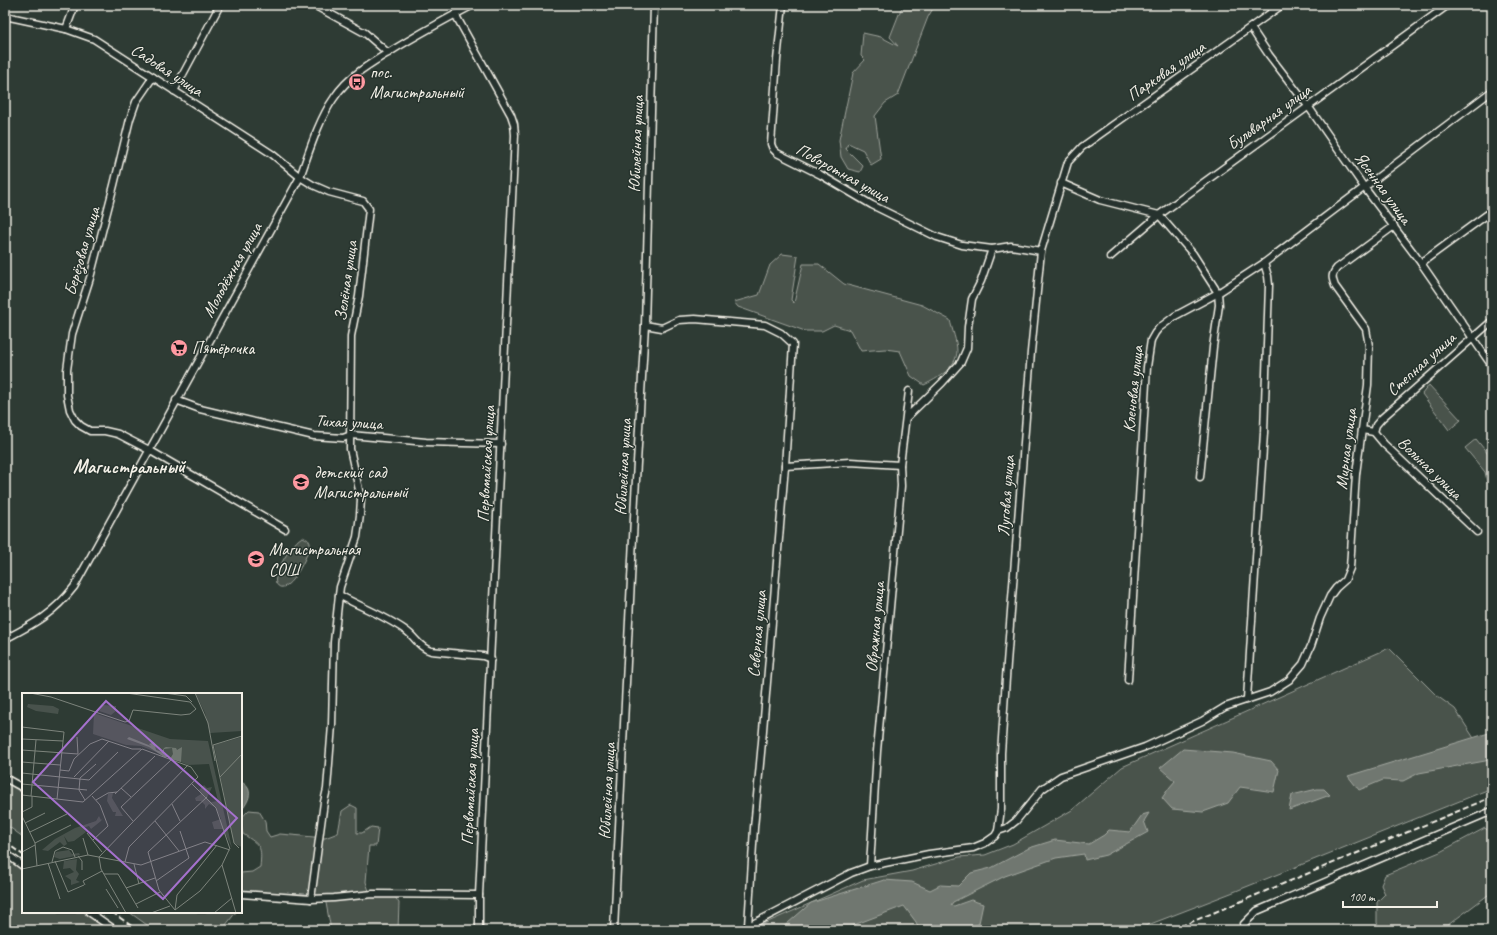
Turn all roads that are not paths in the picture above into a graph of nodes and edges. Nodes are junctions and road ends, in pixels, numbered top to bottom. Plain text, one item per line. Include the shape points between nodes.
1 (75, 5) edge
2 (220, 5) edge
3 (314, 5) edge
4 (473, 5) edge
5 (654, 5) edge
6 (783, 5) edge
7 (1282, 5) edge
8 (1448, 5) edge
9 (455, 14) junction
10 (5, 16) edge
11 (1251, 28) junction
12 (66, 29) junction
13 (388, 52) junction
14 (153, 77) junction
15 (174, 91) junction
16 (1492, 91) edge
17 (1308, 106) junction
18 (1068, 162) joint
19 (300, 177) junction
20 (1061, 183) junction
21 (1364, 187) junction
22 (1492, 211) edge
23 (1159, 216) junction
24 (1394, 226) junction
25 (992, 249) junction
26 (1041, 251) junction
27 (1110, 257) dead end
28 (1264, 263) junction
29 (1421, 263) junction
30 (1218, 293) junction
31 (1492, 321) edge
32 (645, 325) junction
33 (1472, 338) junction
34 (1492, 366) edge
35 (909, 391) dead end
36 (176, 400) junction
37 (907, 416) junction
38 (1362, 430) junction
39 (1374, 432) junction
40 (351, 435) junction
41 (501, 444) junction
42 (149, 450) junction
43 (900, 465) junction
44 (785, 466) junction
45 (1200, 477) dead end
46 (285, 529) dead end
47 (1477, 532) dead end
48 (339, 595) junction
49 (5, 639) edge
50 (491, 659) junction
51 (1128, 680) dead end
52 (1247, 699) junction
53 (5, 778) edge
54 (22, 787) edge
55 (1492, 811) edge
56 (996, 834) junction
57 (5, 853) edge
58 (22, 865) edge
59 (870, 866) junction
60 (242, 894) edge
61 (479, 895) junction
62 (312, 899) junction
63 (90, 913) edge
64 (748, 926) junction
65 (115, 930) edge
66 (479, 930) edge
67 (614, 930) edge
68 (741, 930) edge
69 (1242, 930) edge

1 - 12 street
2 - 15 street
3 - 13 street via 365,33
4 - 9 street, Молодёжная улица
5 - 32 street, Юбилейная улица
6 - 25 street, Поворотная улица via 775,75 771,144 773,150 937,238
7 - 11 street, Парковая улица
8 - 17 street, Бульварная улица
9 - 13 street, Молодёжная улица
9 - 41 street, Первомайская улица via 511,115 515,129
10 - 12 street, Садовая улица
11 - 17 street, Ясенная улица
11 - 18 street, Парковая улица via 1082,148
12 - 14 street, Садовая улица via 94,40
13 - 19 street, Молодёжная улица via 340,89 325,112
14 - 15 street, Садовая улица
14 - 42 street, Берёзовая улица via 136,102 130,119 90,278 72,334 67,370 70,410 81,426 90,431 118,434
15 - 19 street, Садовая улица via 272,154
16 - 21 street, Кленовая улица
17 - 21 street, Ясенная улица
17 - 23 street, Бульварная улица
18 - 20 street, Луговая улица
19 - 36 street, Молодёжная улица
19 - 40 street, Зелёная улица via 329,192 363,202 369,209 359,296 351,336
20 - 23 street via 1100,200
20 - 26 street, Луговая улица
21 - 24 street, Ясенная улица
21 - 28 street, Кленовая улица
22 - 29 street
23 - 27 street, Бульварная улица
23 - 30 street via 1193,254
24 - 29 street, Ясенная улица
24 - 38 street, Мирная улица via 1337,268 1332,279 1368,334 1368,385
25 - 26 street, Поворотная улица via 1011,246
25 - 37 street via 972,299 967,348 961,362
26 - 56 street, Луговая улица via 1007,663 1001,753 1001,808
28 - 30 street, Кленовая улица
28 - 52 street via 1269,285 1264,433
29 - 33 street, Ясенная улица
30 - 45 street via 1220,306 1213,348
30 - 51 street, Кленовая улица via 1174,316 1159,328 1151,340
31 - 33 street, Степная улица
32 - 44 street, Северная улица via 662,328 679,320 765,325 781,333 793,344
32 - 67 street, Юбилейная улица
33 - 34 street, Ясенная улица
33 - 39 street, Степная улица via 1382,418
35 - 37 street, Овражная улица
36 - 40 street, Тихая улица via 314,436 343,438
36 - 42 street, Молодёжная улица
37 - 43 street, Овражная улица
38 - 39 street, Вольная улица
38 - 52 street, Мирная улица via 1356,474 1350,568 1345,580 1330,596 1303,664 1288,680 1270,692
39 - 47 street, Вольная улица
40 - 41 street, Тихая улица via 426,442
40 - 48 street, Зелёная улица via 350,449 362,499 357,537
41 - 50 street, Первомайская улица
42 - 46 street
42 - 49 street, Молодёжная улица via 64,600 50,613
43 - 44 street via 850,462
43 - 59 street, Овражная улица via 901,486 877,751
44 - 64 street, Северная улица
48 - 50 street via 392,622 406,631 424,649
48 - 62 street, Зелёная улица via 334,642 328,788
50 - 61 street, Первомайская улица
52 - 56 street via 1225,707 1202,721 1145,747 1061,776 1042,789 1016,821
53 - 54 street
55 - 69 street via 1257,911 1244,924
56 - 59 street via 973,848
57 - 58 street
59 - 64 street via 851,873
60 - 62 street
61 - 62 street via 373,894
61 - 66 street, Первомайская улица
63 - 65 street
64 - 68 street

